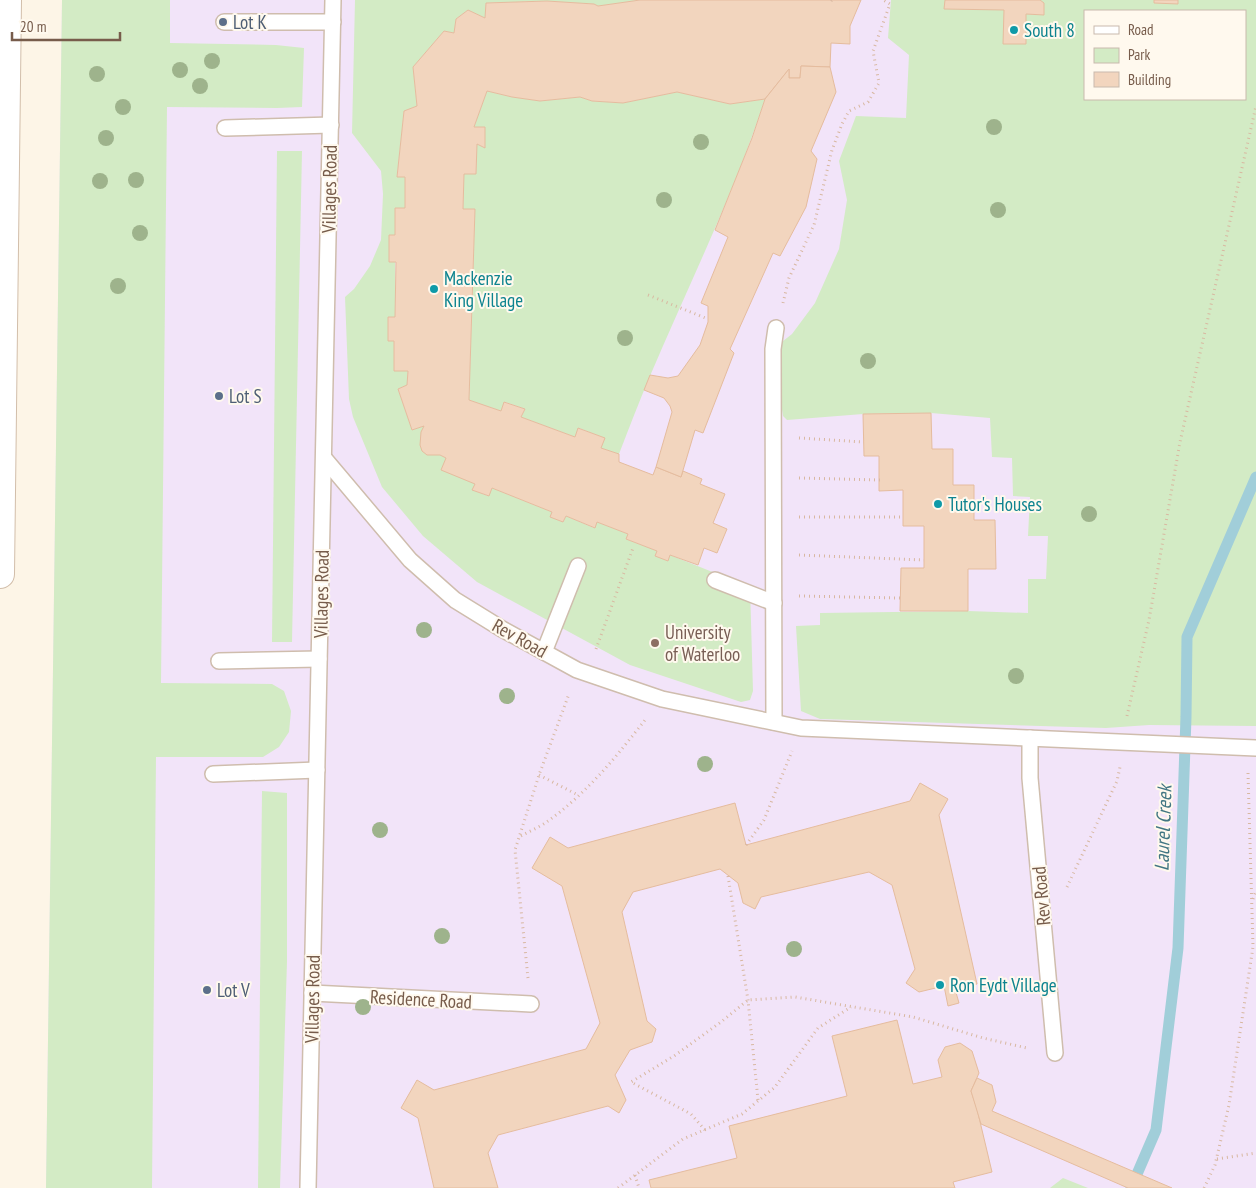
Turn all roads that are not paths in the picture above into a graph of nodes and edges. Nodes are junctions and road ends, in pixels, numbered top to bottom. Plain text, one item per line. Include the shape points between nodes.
1 (7, 0) edge
2 (333, 0) edge
3 (224, 22) dead end
4 (332, 22) junction
5 (331, 125) junction
6 (225, 128) dead end
7 (776, 328) road end
8 (324, 458) junction
9 (578, 566) dead end
10 (0, 574) edge
11 (715, 580) dead end
12 (774, 599) junction
13 (544, 652) junction
14 (319, 659) junction
15 (219, 661) dead end
16 (774, 722) junction
17 (1030, 738) junction
18 (1247, 748) edge
19 (317, 770) junction
20 (213, 774) dead end
21 (312, 994) junction
22 (531, 1004) road end
23 (1055, 1053) road end
24 (308, 1188) edge

1 - 10 main road
2 - 4 lane, Villages Road
3 - 4 lane
4 - 5 lane, Villages Road
5 - 6 lane
5 - 8 lane, Villages Road
7 - 12 lane via 773,349
8 - 13 lane, Rev Road via 410,560 454,600
8 - 14 lane, Villages Road
9 - 13 lane
11 - 12 lane
12 - 16 lane
13 - 16 lane, Rev Road via 582,672 662,699
14 - 15 lane
14 - 19 lane, Villages Road
16 - 17 lane, Rev Road via 801,728
17 - 18 lane, Rev Road
17 - 23 lane, Rev Road via 1030,778
19 - 20 lane
19 - 21 lane, Villages Road
21 - 22 lane, Residence Road
21 - 24 lane, Villages Road

